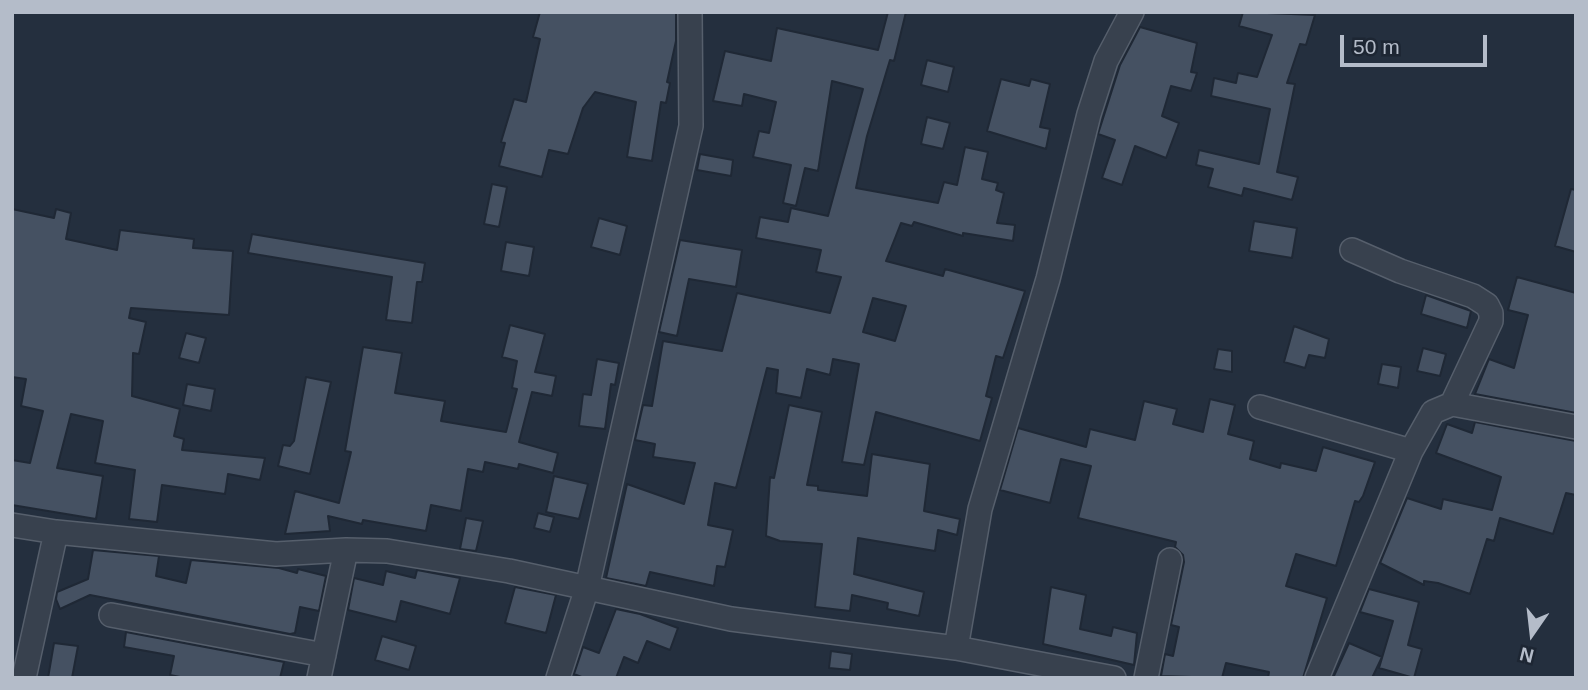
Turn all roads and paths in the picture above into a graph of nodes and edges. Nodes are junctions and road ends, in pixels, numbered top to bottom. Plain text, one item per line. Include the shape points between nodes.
1 (690, 12) edge
2 (1132, 12) edge
3 (1352, 250) dead end
4 (1452, 404) junction
5 (1260, 407) dead end
6 (1576, 427) edge
7 (1411, 451) junction
8 (12, 525) edge
9 (57, 533) junction
10 (346, 550) junction
11 (1170, 560) dead end
12 (587, 588) junction
13 (111, 615) dead end
14 (956, 648) junction
15 (324, 654) junction
16 (23, 678) edge
17 (319, 678) edge
18 (558, 678) edge
19 (1114, 678) edge
20 (1146, 678) edge
21 (1317, 678) edge

1 - 12 street via 691,126
2 - 14 street via 1106,61 1092,104 1048,279 980,509
3 - 4 street via 1487,305 1491,321
4 - 6 street
4 - 7 street via 1433,412
5 - 7 street
7 - 21 street
8 - 9 street
9 - 10 street via 276,554
9 - 16 street
10 - 12 street via 387,551 470,564
10 - 15 street
11 - 20 street
12 - 14 street via 769,625
12 - 18 street
13 - 15 street
14 - 19 street
15 - 17 street

